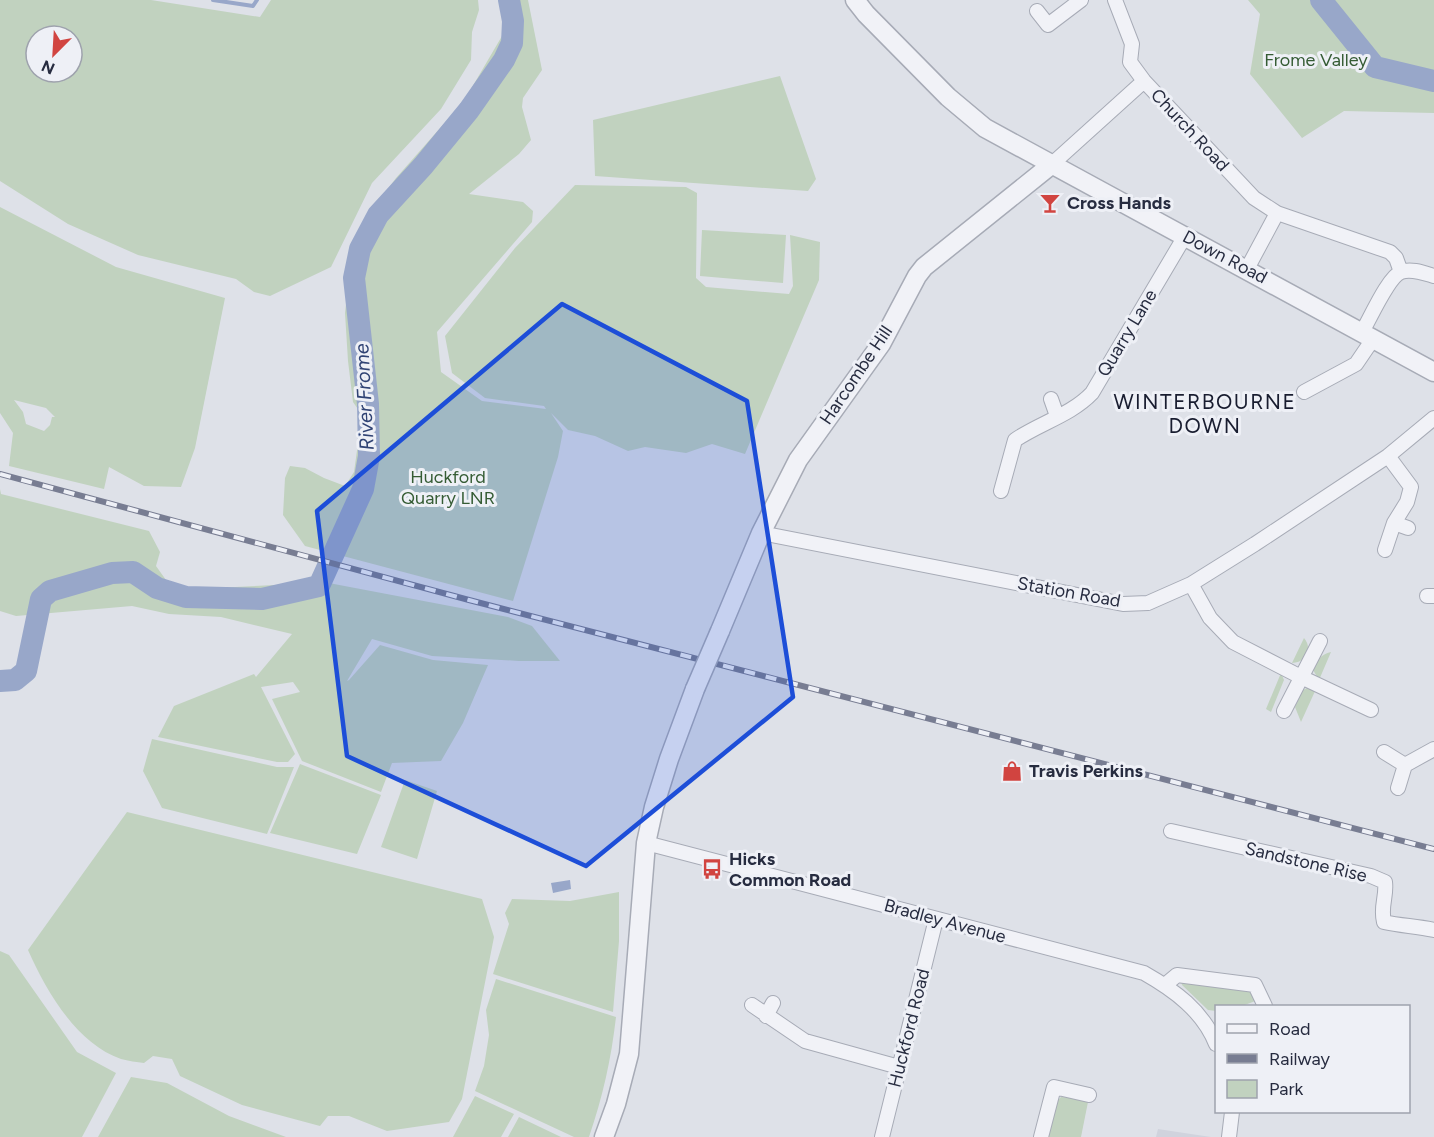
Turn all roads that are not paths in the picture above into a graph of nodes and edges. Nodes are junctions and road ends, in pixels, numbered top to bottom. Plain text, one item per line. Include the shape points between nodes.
1 (855, 0) edge
2 (1081, 0) edge
3 (1115, 0) edge
4 (1037, 11) dead end
5 (1144, 81) junction
6 (1052, 165) junction
7 (1277, 213) junction
8 (1185, 236) junction
9 (1247, 269) junction
10 (1401, 272) junction
11 (1434, 276) edge
12 (1368, 335) junction
13 (1434, 372) edge
14 (1304, 392) dead end
15 (1051, 399) dead end
16 (1057, 417) junction
17 (1434, 418) edge
18 (1388, 456) junction
19 (1001, 491) dead end
20 (1394, 523) junction
21 (1408, 528) dead end
22 (761, 533) junction
23 (1385, 550) dead end
24 (1191, 584) junction
25 (1320, 641) dead end
26 (1301, 677) junction
27 (1371, 710) dead end
28 (1284, 711) dead end
29 (1434, 749) edge
30 (1384, 752) dead end
31 (1405, 765) junction
32 (1398, 788) dead end
33 (1171, 831) dead end
34 (646, 843) junction
35 (936, 919) junction
36 (1434, 930) edge
37 (1165, 985) junction
38 (773, 1003) dead end
39 (752, 1005) dead end
40 (1265, 1005) edge
41 (766, 1016) junction
42 (1215, 1037) edge
43 (899, 1067) junction
44 (1089, 1095) dead end
45 (1232, 1113) edge
46 (604, 1137) edge
47 (882, 1137) edge
48 (1041, 1137) edge
49 (1229, 1137) edge

1 - 6 street, Down Road via 948,97 985,128
2 - 4 street via 1048,26
3 - 5 street via 1132,44 1130,62
5 - 6 street, Church Road
5 - 7 street, Church Road via 1254,198
6 - 8 street, Down Road
6 - 22 street, Harcombe Hill via 924,267 880,344 798,460
7 - 9 street
7 - 10 street, Church Road via 1390,252
8 - 9 street, Down Road
8 - 16 street, Quarry Lane via 1092,393 1080,405
9 - 12 street, Down Road
10 - 11 street
10 - 12 street via 1392,279
12 - 13 street, Down Road
12 - 14 street via 1356,364
15 - 16 street
16 - 19 street, Quarry Lane via 1016,440
17 - 18 street, Station Road
18 - 20 street via 1411,487
18 - 24 street, Station Road
20 - 21 street
20 - 23 street
22 - 24 street, Station Road via 1124,604 1148,603
22 - 34 street, Harcombe Hill, bridge via 669,759
24 - 26 street via 1210,618 1233,642
25 - 26 street
26 - 27 street
26 - 28 street
29 - 31 street
30 - 31 street
31 - 32 street
33 - 36 street, Sandstone Rise via 1371,876 1385,882 1381,909 1384,922
34 - 35 street, Bradley Avenue
34 - 46 street via 628,1054
35 - 37 street, Bradley Avenue via 1144,973
35 - 43 street, Huckford Road
37 - 40 street via 1177,975 1255,985
37 - 42 street, Bradley Avenue via 1191,1006
38 - 41 street
39 - 41 street
41 - 43 street via 805,1041
43 - 47 street, Huckford Road
44 - 48 street via 1054,1087
45 - 49 street

